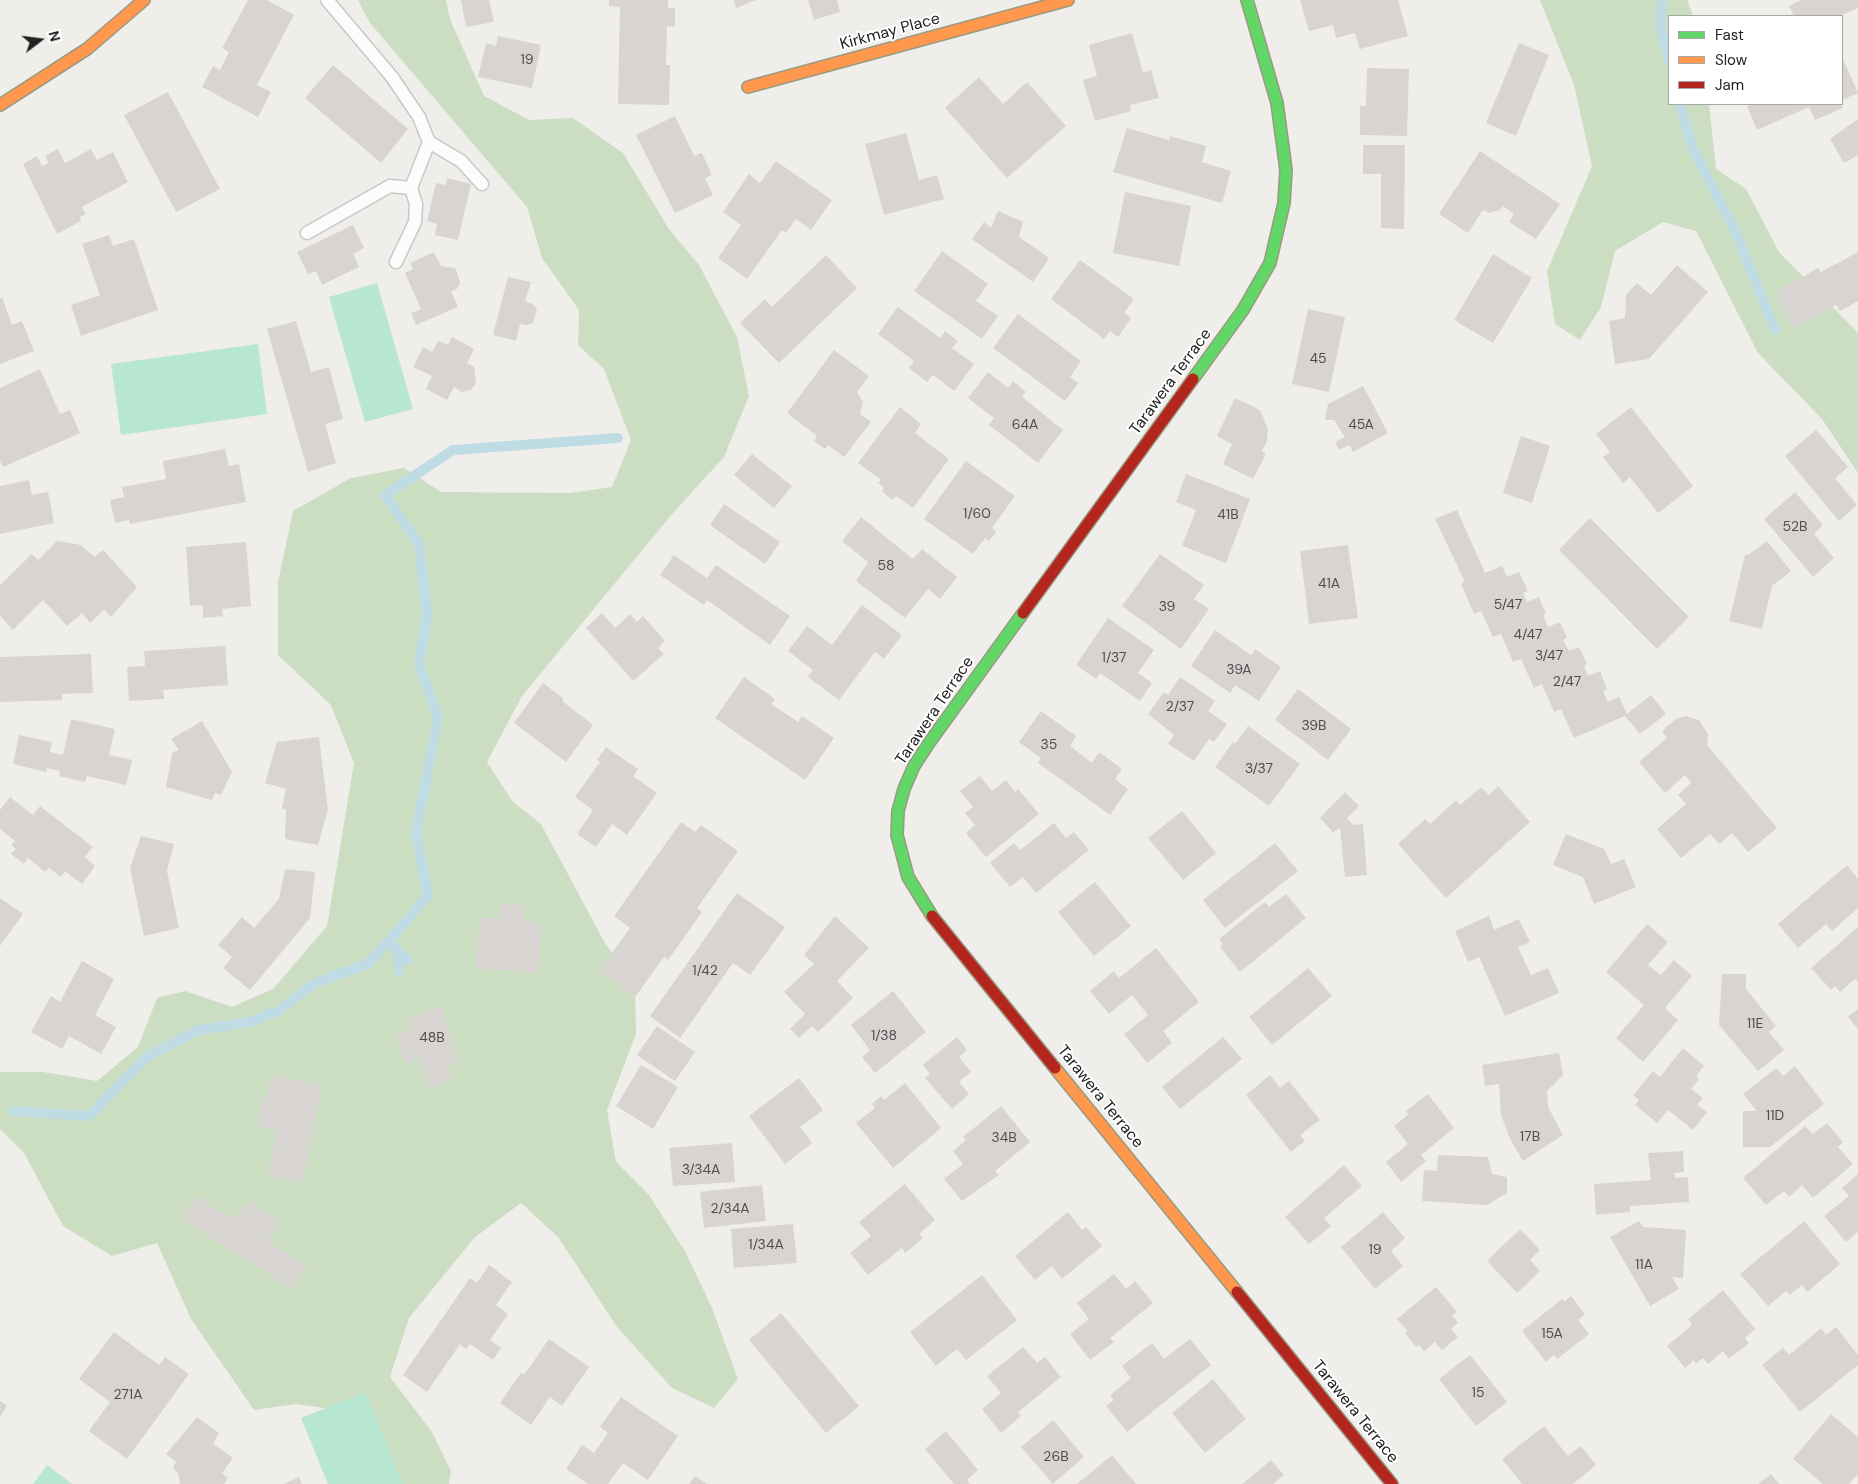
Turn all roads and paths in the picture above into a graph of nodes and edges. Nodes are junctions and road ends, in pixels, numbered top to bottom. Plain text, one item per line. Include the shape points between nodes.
1 (144, 0) edge
2 (327, 0) edge
3 (1068, 0) edge
4 (1247, 0) edge
5 (748, 87) dead end
6 (0, 105) edge
7 (429, 142) junction
8 (482, 184) dead end
9 (411, 188) junction
10 (307, 233) dead end
11 (396, 262) dead end
12 (1392, 1484) edge

1 - 6 street via 87,49
2 - 7 lane via 392,77 419,117
3 - 5 street, Kirkmay Place
4 - 12 street, Tarawera Terrace via 1277,103 1286,170 1284,203 1270,263 1238,317 914,766 898,811 897,835 908,877 935,920
7 - 8 lane via 461,161
7 - 9 lane
9 - 10 lane via 390,186
9 - 11 lane via 416,204 415,222

